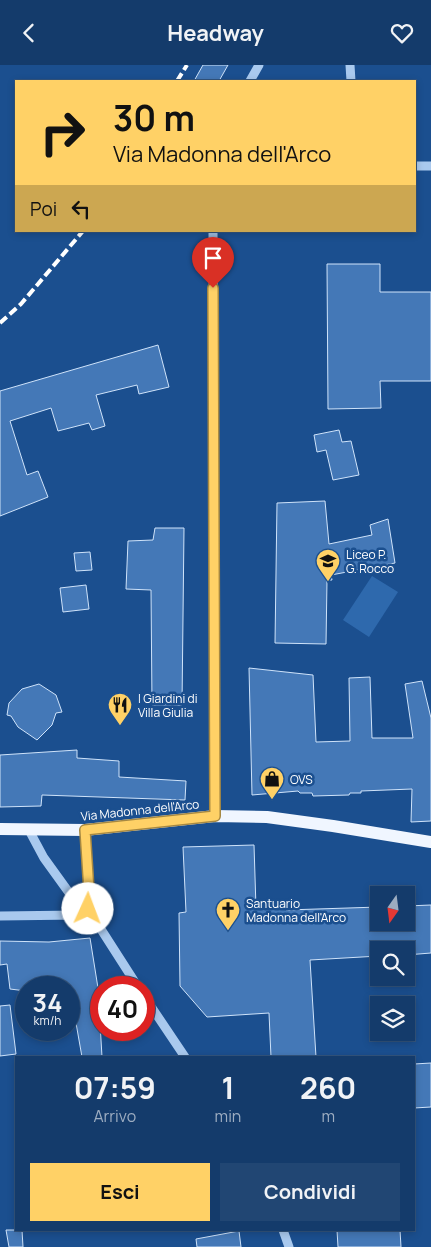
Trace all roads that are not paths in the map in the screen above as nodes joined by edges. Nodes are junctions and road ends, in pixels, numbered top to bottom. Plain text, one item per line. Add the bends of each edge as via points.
1 (259, 65) edge
2 (350, 65) edge
3 (251, 80) edge
4 (351, 80) edge
5 (416, 166) edge
6 (431, 166) edge
7 (213, 232) edge
8 (215, 816) junction
9 (0, 829) edge
10 (29, 830) junction
11 (85, 830) junction
12 (431, 842) edge
13 (88, 909) junction
14 (0, 916) edge
15 (96, 923) junction
16 (131, 976) edge
17 (155, 1012) edge
18 (184, 1056) edge
19 (283, 1231) edge
20 (288, 1247) edge

1 - 3 street
2 - 4 street
5 - 6 street
7 - 8 street
8 - 11 main road, Via Madonna dell'Arco
8 - 12 main road, Via Madonna dell'Arco via 267,817
9 - 10 main road, Via Madonna dell'Arco
10 - 11 main road, Via Madonna dell'Arco
10 - 13 street via 70,894
11 - 13 street
13 - 15 street
14 - 15 street via 78,915
15 - 16 street
17 - 18 street
19 - 20 street

